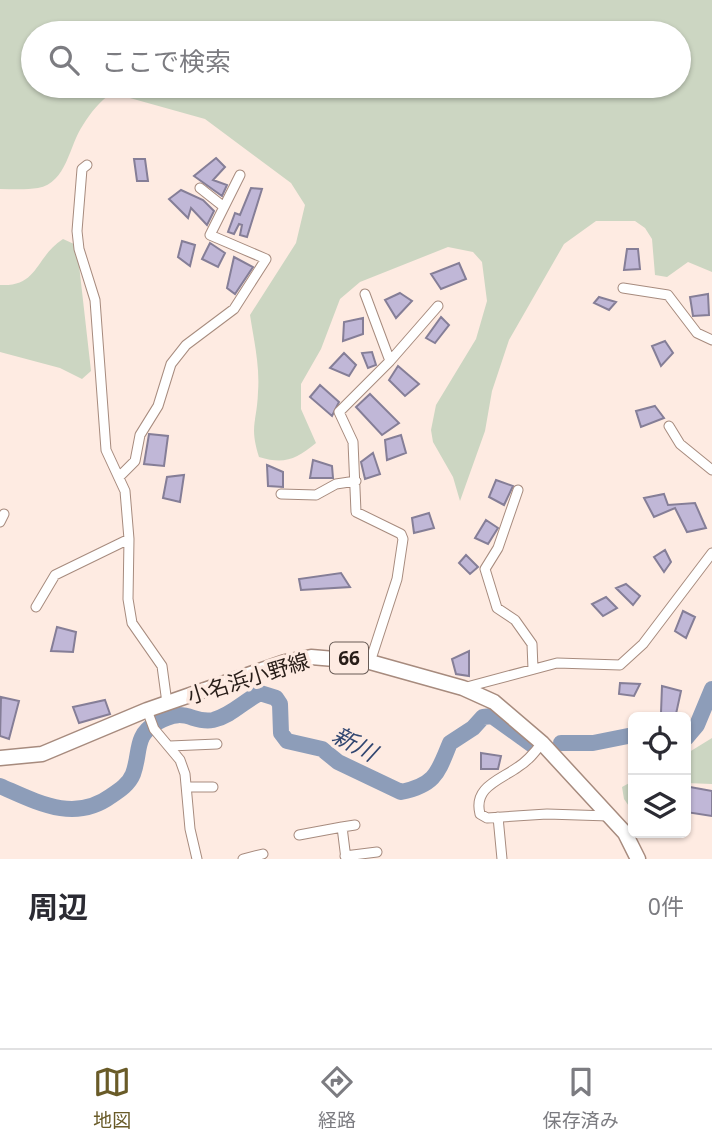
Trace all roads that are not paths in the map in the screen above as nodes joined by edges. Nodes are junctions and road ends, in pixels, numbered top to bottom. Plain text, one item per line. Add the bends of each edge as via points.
1 (88, 164) dead end
2 (240, 175) dead end
3 (200, 188) dead end
4 (224, 207) junction
5 (624, 288) dead end
6 (365, 294) dead end
7 (438, 306) dead end
8 (712, 340) edge
9 (390, 361) junction
10 (669, 426) dead end
11 (712, 470) edge
12 (120, 476) junction
13 (356, 481) junction
14 (518, 490) dead end
15 (281, 494) dead end
16 (129, 539) junction
17 (712, 553) edge
18 (36, 607) dead end
19 (370, 662) junction
20 (533, 669) junction
21 (463, 688) junction
22 (167, 702) junction
23 (148, 713) junction
24 (542, 743) junction
25 (217, 744) dead end
26 (170, 746) junction
27 (0, 758) edge
28 (188, 787) junction
29 (213, 787) dead end
30 (610, 816) junction
31 (498, 817) junction
32 (355, 825) dead end
33 (342, 827) junction
34 (299, 835) dead end
35 (377, 852) dead end
36 (263, 854) dead end
37 (345, 857) edge
38 (197, 859) edge
39 (243, 859) edge
40 (502, 859) edge
41 (638, 859) edge

1 - 12 street via 82,169 77,232 99,325 106,450
2 - 4 street
3 - 4 street
4 - 12 street via 210,235 266,259 234,309 186,345 171,364 158,406 140,435 140,451
5 - 8 street via 668,295 697,333
6 - 9 street
7 - 9 street
9 - 13 street via 339,412 354,442
10 - 11 street via 680,444
12 - 16 street
13 - 15 street via 336,484 316,495
13 - 19 street via 356,512 403,538 397,579
14 - 20 street via 498,548 485,569 497,608 515,620 532,644
16 - 18 street via 55,575
16 - 22 street via 132,623 159,657
17 - 20 street via 643,644 620,665 571,662
19 - 21 main road, 小名浜小野線 / 66
19 - 22 main road, 小名浜小野線 / 66 via 311,657 285,662
20 - 21 street
21 - 24 main road, 小名浜小野線 / 66 via 494,702
22 - 23 main road, 小名浜小野線 / 66
23 - 26 street via 154,729
23 - 27 main road, 小名浜小野線 / 66 via 42,754
24 - 30 main road, 小名浜小野線 / 66
24 - 31 street via 522,765 482,792 480,814
25 - 26 street
26 - 28 street via 180,760
28 - 29 street
28 - 38 street
30 - 31 street
30 - 41 main road, 小名浜小野線 / 66
31 - 40 street
32 - 33 street
33 - 34 street
33 - 37 street
35 - 37 street
36 - 39 street

